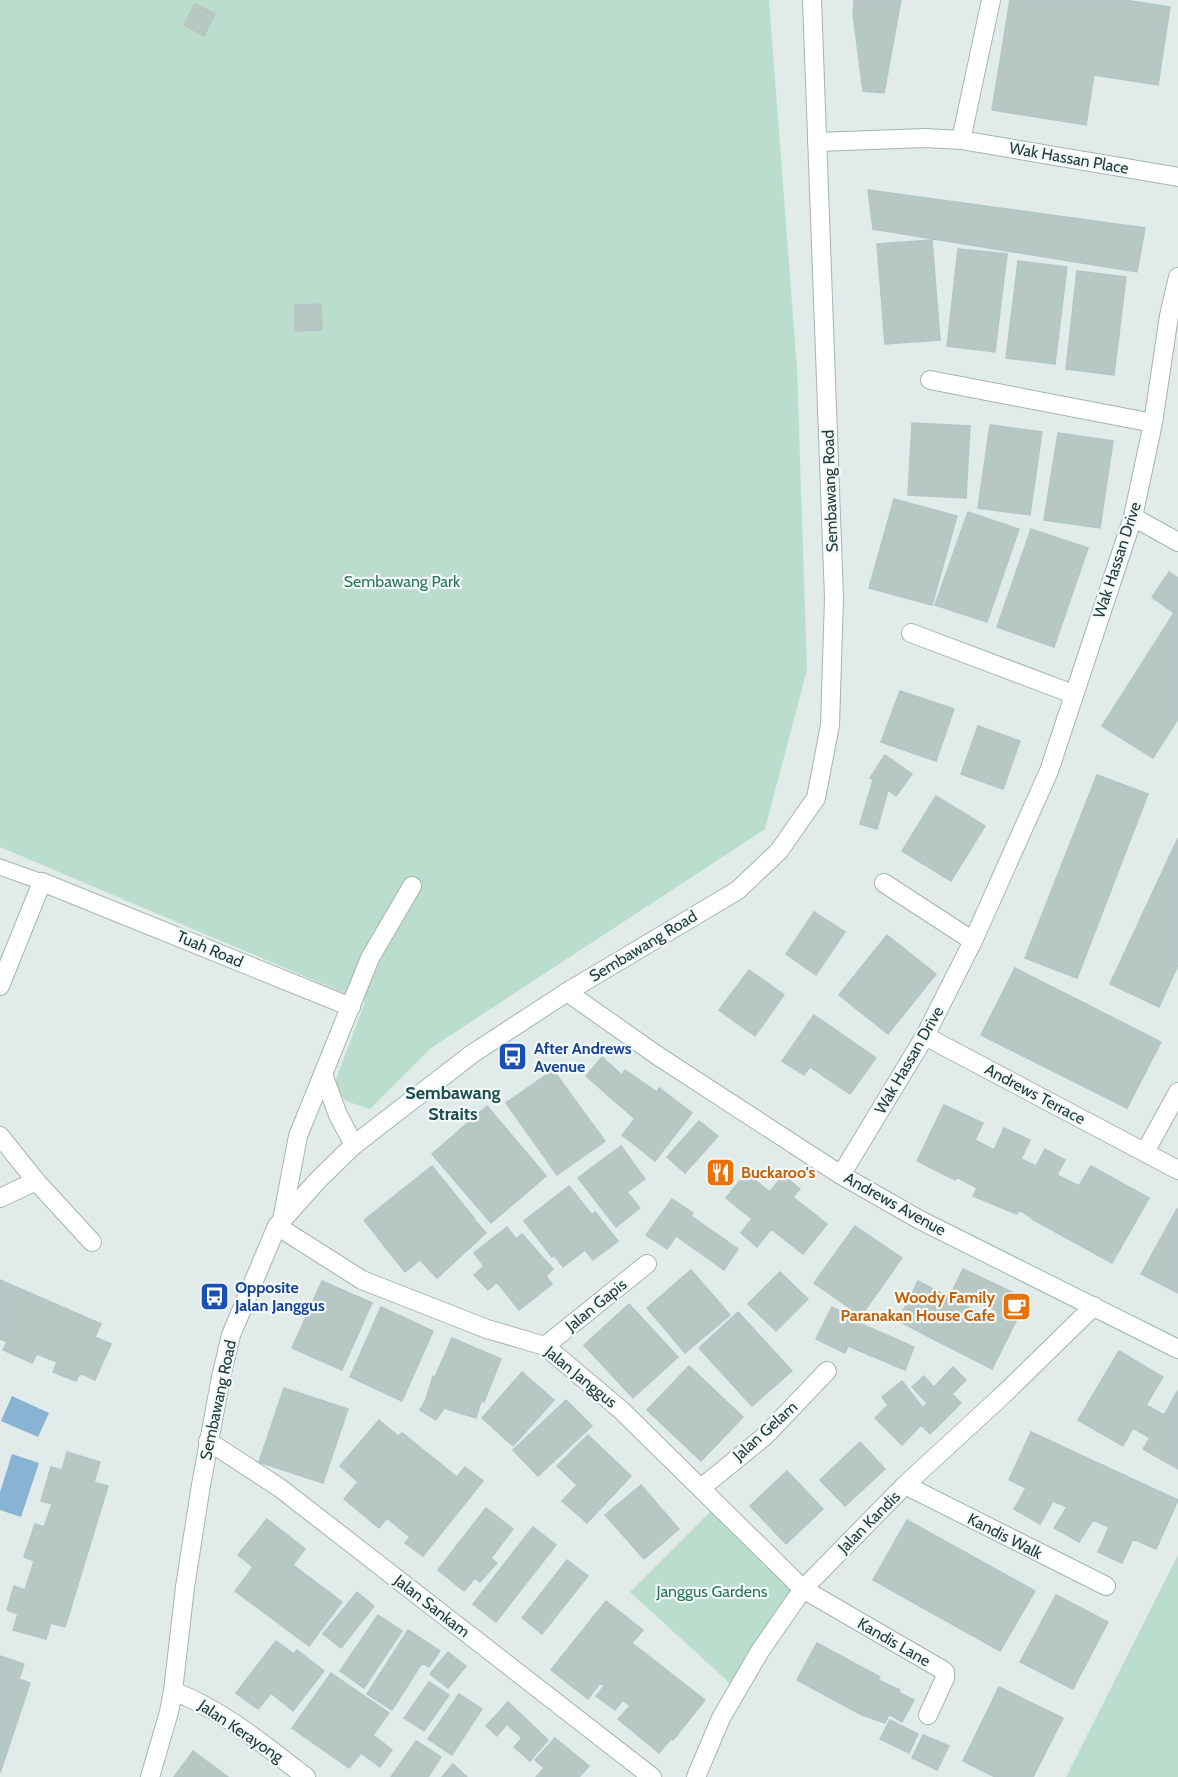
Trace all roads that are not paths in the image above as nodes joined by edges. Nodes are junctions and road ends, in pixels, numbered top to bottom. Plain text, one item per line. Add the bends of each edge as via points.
1 (812, 0) edge
2 (991, 0) edge
3 (961, 140) junction
4 (817, 142) junction
5 (1178, 177) edge
6 (1178, 277) edge
7 (930, 380) dead end
8 (1153, 423) junction
9 (1132, 518) junction
10 (1178, 542) edge
11 (911, 633) dead end
12 (1072, 694) junction
13 (0, 867) edge
14 (42, 882) junction
15 (884, 883) dead end
16 (412, 886) dead end
17 (973, 942) junction
18 (0, 986) edge
19 (567, 992) junction
20 (351, 1007) junction
21 (926, 1036) junction
22 (323, 1074) junction
23 (1178, 1092) edge
24 (0, 1136) edge
25 (354, 1145) junction
26 (1146, 1152) junction
27 (1178, 1170) edge
28 (841, 1175) junction
29 (36, 1181) junction
30 (0, 1198) edge
31 (279, 1223) junction
32 (92, 1242) dead end
33 (647, 1264) dead end
34 (1094, 1306) junction
35 (545, 1346) junction
36 (1178, 1349) edge
37 (827, 1371) dead end
38 (208, 1441) junction
39 (905, 1485) junction
40 (701, 1488) junction
41 (1106, 1586) dead end
42 (803, 1589) junction
43 (173, 1690) junction
44 (928, 1714) dead end
45 (150, 1777) edge
46 (306, 1777) edge
47 (652, 1777) edge
48 (696, 1777) edge

1 - 4 street, Sembawang Road
2 - 3 street
3 - 4 street, Wak Hassan Place
3 - 5 street, Wak Hassan Place
4 - 19 street, Sembawang Road via 834,598 830,725 816,798 779,851 738,890
6 - 8 street, Wak Hassan Drive
7 - 8 street
8 - 9 street, Wak Hassan Drive
9 - 10 street
9 - 12 street, Wak Hassan Drive
11 - 12 street
12 - 17 street, Wak Hassan Drive via 1049,771
13 - 14 lane, Tuah Road
14 - 18 street
14 - 20 street, Tuah Road
15 - 17 street
16 - 20 street via 370,958
17 - 21 street, Wak Hassan Drive
19 - 25 street, Sembawang Road via 472,1054
19 - 28 street, Andrews Avenue
20 - 22 street
21 - 26 street, Andrews Terrace
21 - 28 street, Wak Hassan Drive
22 - 25 street
22 - 31 street via 298,1136
23 - 26 street
24 - 29 street
25 - 31 street, Sembawang Road
26 - 27 street, Andrews Terrace
28 - 34 street, Andrews Avenue via 921,1220
29 - 30 street
29 - 32 street
31 - 35 street, Jalan Janggus via 362,1280 487,1329
31 - 38 street, Sembawang Road via 231,1335
33 - 35 street, Jalan Gapis
34 - 36 street, Andrews Avenue
34 - 39 street, Jalan Kandis
35 - 40 street, Jalan Janggus via 621,1410
37 - 40 street, Jalan Gelam via 765,1436
38 - 43 street, Sembawang Road
38 - 47 street, Jalan Sankam via 280,1488
39 - 41 street, Kandis Walk
39 - 42 street, Jalan Kandis
40 - 42 street, Jalan Janggus
42 - 44 street, Kandis Lane via 945,1672
42 - 48 street, Jalan Kandis via 721,1718
43 - 45 street, Sembawang Road
43 - 46 street, Jalan Kerayong via 246,1731

